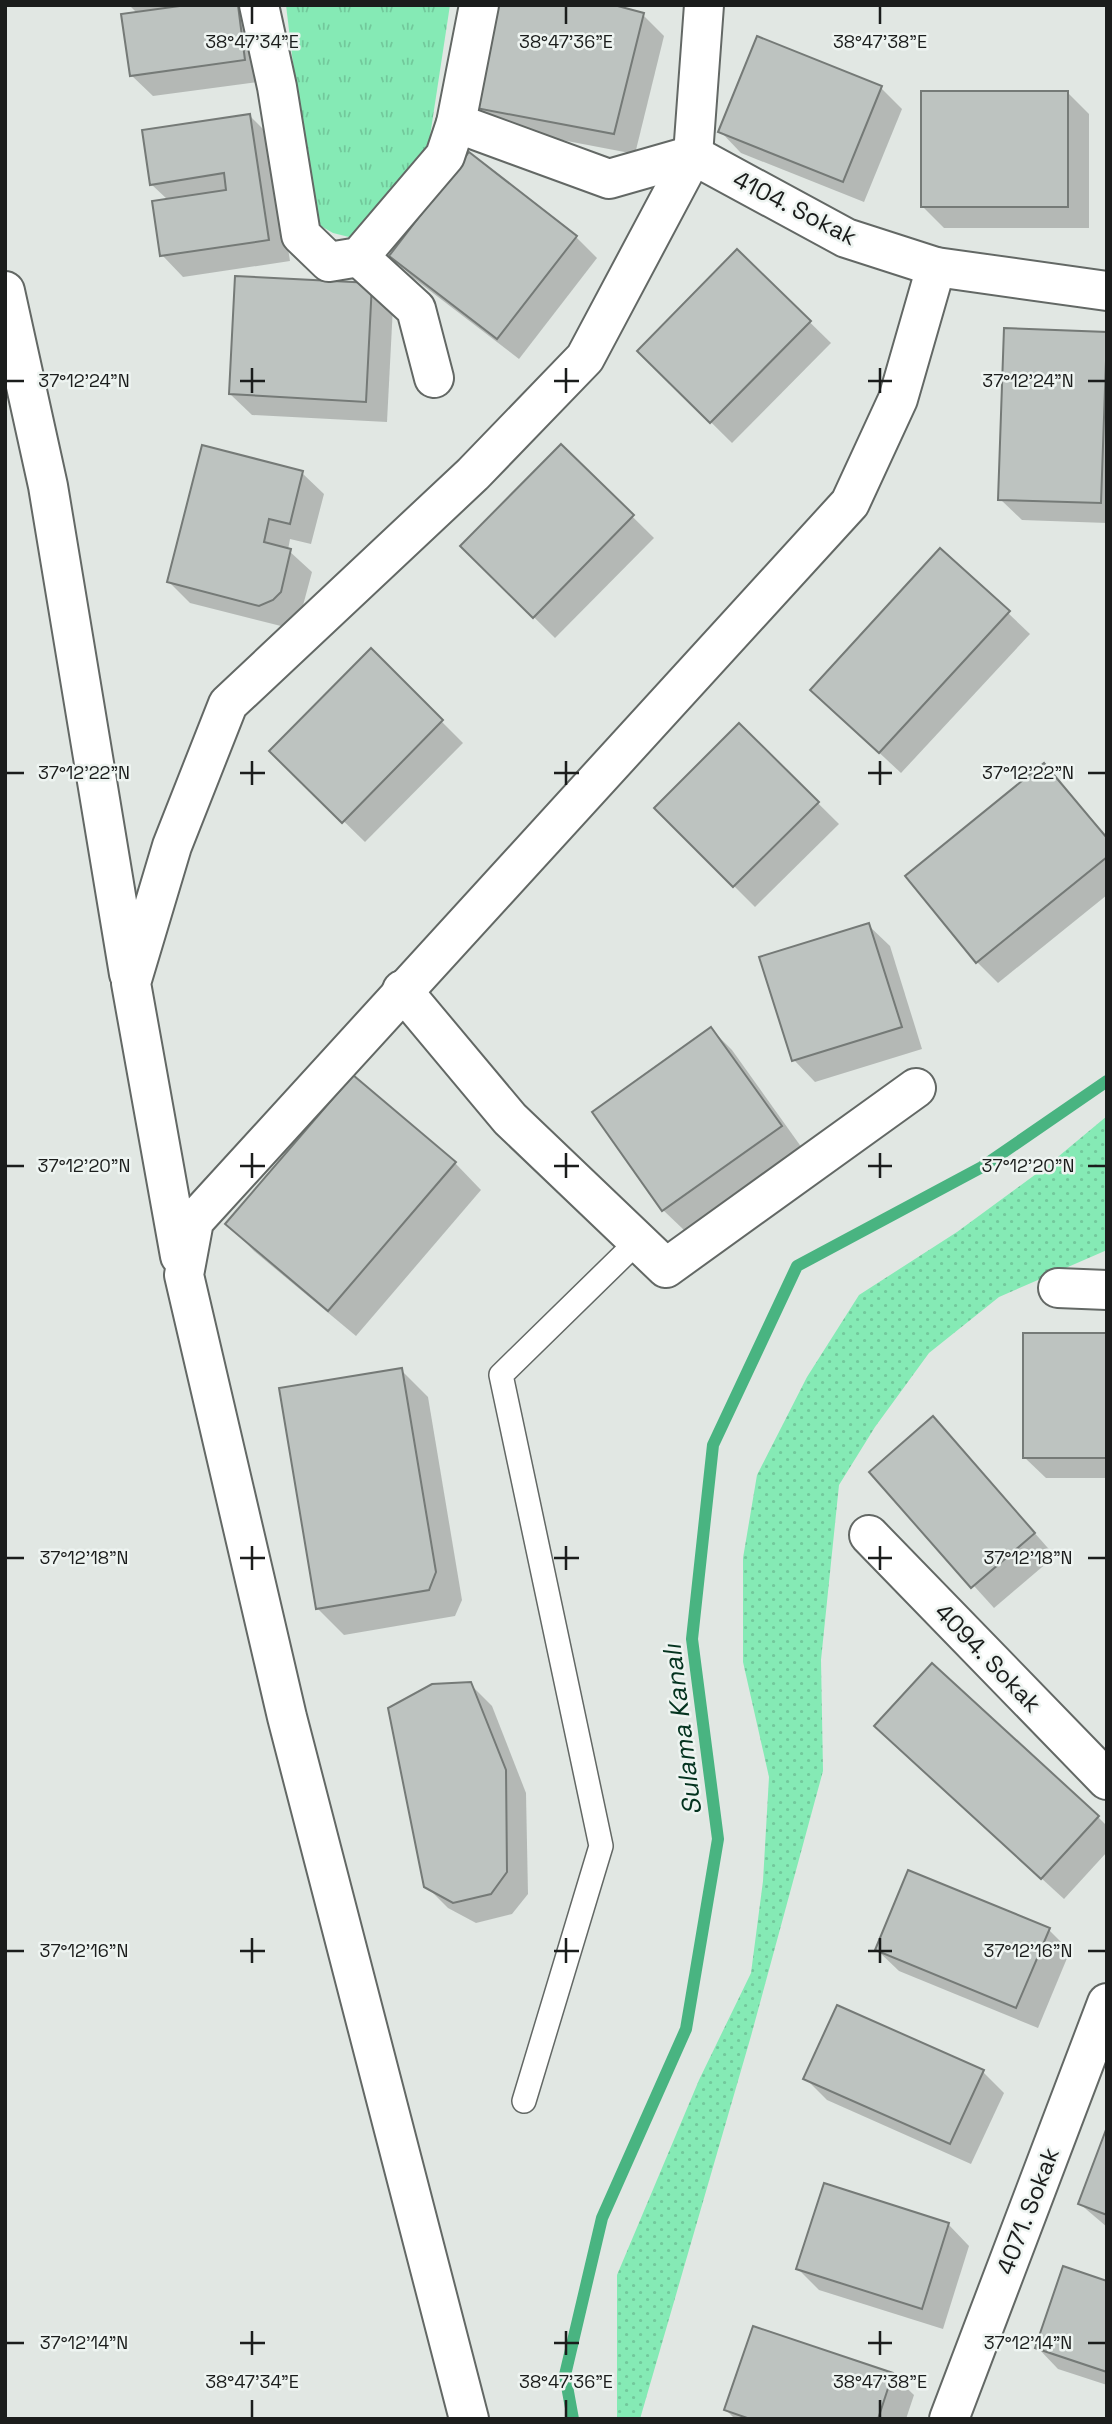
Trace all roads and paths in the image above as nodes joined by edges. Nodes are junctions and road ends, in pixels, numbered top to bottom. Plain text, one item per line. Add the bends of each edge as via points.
1 (259, 5) edge
2 (480, 5) edge
3 (704, 5) edge
4 (456, 123) junction
5 (693, 155) junction
6 (359, 257) junction
7 (936, 267) junction
8 (5, 291) edge
9 (1107, 291) edge
10 (434, 378) dead end
11 (131, 983) junction
12 (402, 990) junction
13 (916, 1088) dead end
14 (638, 1241) junction
15 (184, 1275) junction
16 (1058, 1288) dead end
17 (1107, 1290) edge
18 (869, 1535) dead end
19 (1102, 1764) edge
20 (1107, 2003) edge
21 (524, 2101) dead end
22 (469, 2419) edge
23 (949, 2419) edge

1 - 6 street via 301,235 329,262
2 - 4 street
3 - 5 street
4 - 5 street via 609,179
4 - 6 street via 445,156
5 - 7 street, 4104. Sokak via 846,238
5 - 11 street via 585,358 473,474 228,704 172,846
6 - 10 street via 416,309
7 - 9 street, 4104. Sokak
7 - 12 street via 898,399 850,503
8 - 11 street via 48,486
11 - 15 street
12 - 14 street via 510,1119
12 - 15 street via 194,1221
13 - 14 street via 666,1268
14 - 21 lane via 501,1375 601,1846
15 - 22 street via 288,1717
16 - 17 street
18 - 19 street, 4094. Sokak
20 - 23 street, 4071. Sokak

